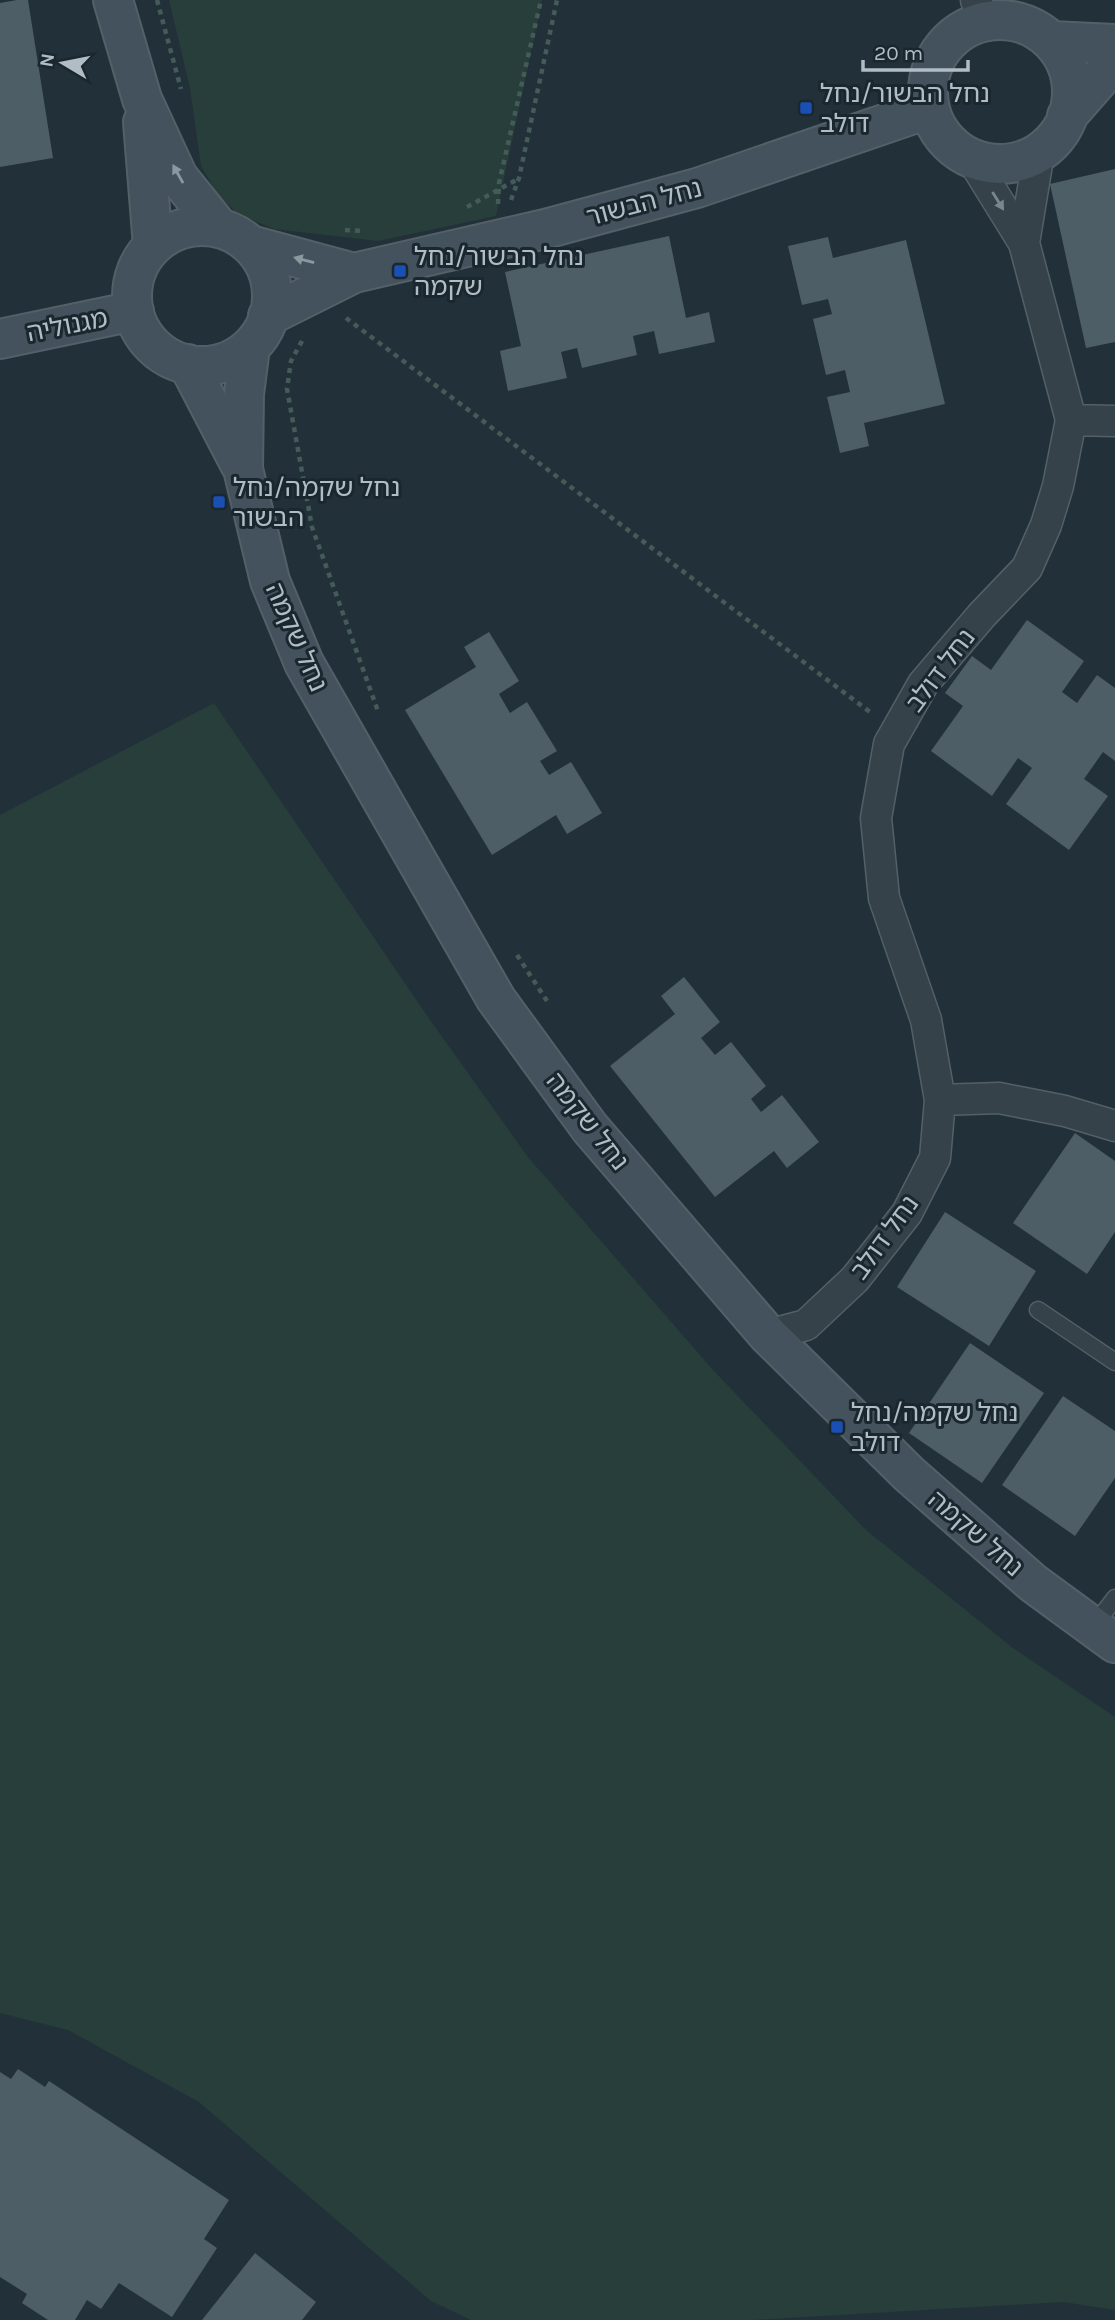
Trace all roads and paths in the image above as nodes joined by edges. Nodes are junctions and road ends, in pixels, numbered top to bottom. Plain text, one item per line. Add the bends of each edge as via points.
1 (113, 0) edge
2 (157, 0) edge
3 (541, 0) edge
4 (557, 0) edge
5 (980, 11) edge
6 (1051, 41) junction
7 (1115, 44) edge
8 (1115, 61) edge
9 (142, 99) junction
10 (184, 99) dead end
11 (928, 109) junction
12 (1067, 116) junction
13 (1039, 152) junction
14 (972, 159) junction
15 (519, 178) junction
16 (499, 189) junction
17 (458, 212) dead end
18 (219, 228) junction
19 (376, 229) dead end
20 (342, 230) dead end
21 (497, 240) junction
22 (1024, 243) junction
23 (153, 246) junction
24 (254, 246) junction
25 (354, 273) junction
26 (134, 311) junction
27 (354, 312) dead end
28 (259, 331) junction
29 (0, 339) edge
30 (303, 340) dead end
31 (188, 364) junction
32 (1071, 420) junction
33 (1115, 421) edge
34 (243, 469) junction
35 (379, 715) dead end
36 (896, 732) junction
37 (511, 946) dead end
38 (554, 1012) dead end
39 (940, 1100) junction
40 (1115, 1126) edge
41 (1038, 1310) dead end
42 (768, 1335) junction
43 (1115, 1362) edge
44 (1108, 1623) edge

1 - 9 street
2 - 10 path
3 - 16 path
4 - 15 path
5 - 6 street via 1024,24
5 - 11 street via 934,61
6 - 7 street
6 - 12 street via 1070,76
8 - 12 street
18 -> 9 street via 178,177
9 - 23 street
11 - 14 street via 944,138
11 - 21 street, נחל הבשור via 697,188
12 - 13 street via 1055,138
13 - 14 street via 1007,163
13 - 22 street, נחל דולב
14 -> 22 street, נחל דולב
15 - 16 path
15 - 21 path
16 - 17 path
16 - 21 path
18 - 23 street via 195,226 173,232
18 - 24 street
19 - 20 path
21 - 25 street, נחל הבשור
22 - 32 street, נחל דולב
23 - 26 street via 135,276
25 -> 24 street, נחל הבשור
24 - 28 street via 272,292
25 - 28 street, נחל הבשור
26 - 29 street, מגנוליה
26 - 31 street via 141,331 155,348
27 - 36 path via 341,314
28 - 31 street via 234,358 214,365
28 - 34 street, נחל שקמה via 244,394
30 - 35 path via 291,361 287,390 312,527
31 - 34 street, נחל שקמה
32 - 33 street
32 - 36 street, נחל דולב via 1058,486 1027,568 923,684
34 - 42 street, נחל שקמה via 270,581 304,663 496,999 590,1128
36 - 39 street, נחל דולב via 889,744 876,818 884,898 926,1020
37 - 38 path
39 - 40 street via 999,1098
39 - 42 street, נחל דולב via 935,1158 907,1213 855,1279 806,1325
41 - 43 lane
42 - 44 street, נחל שקמה via 909,1474 1033,1583

